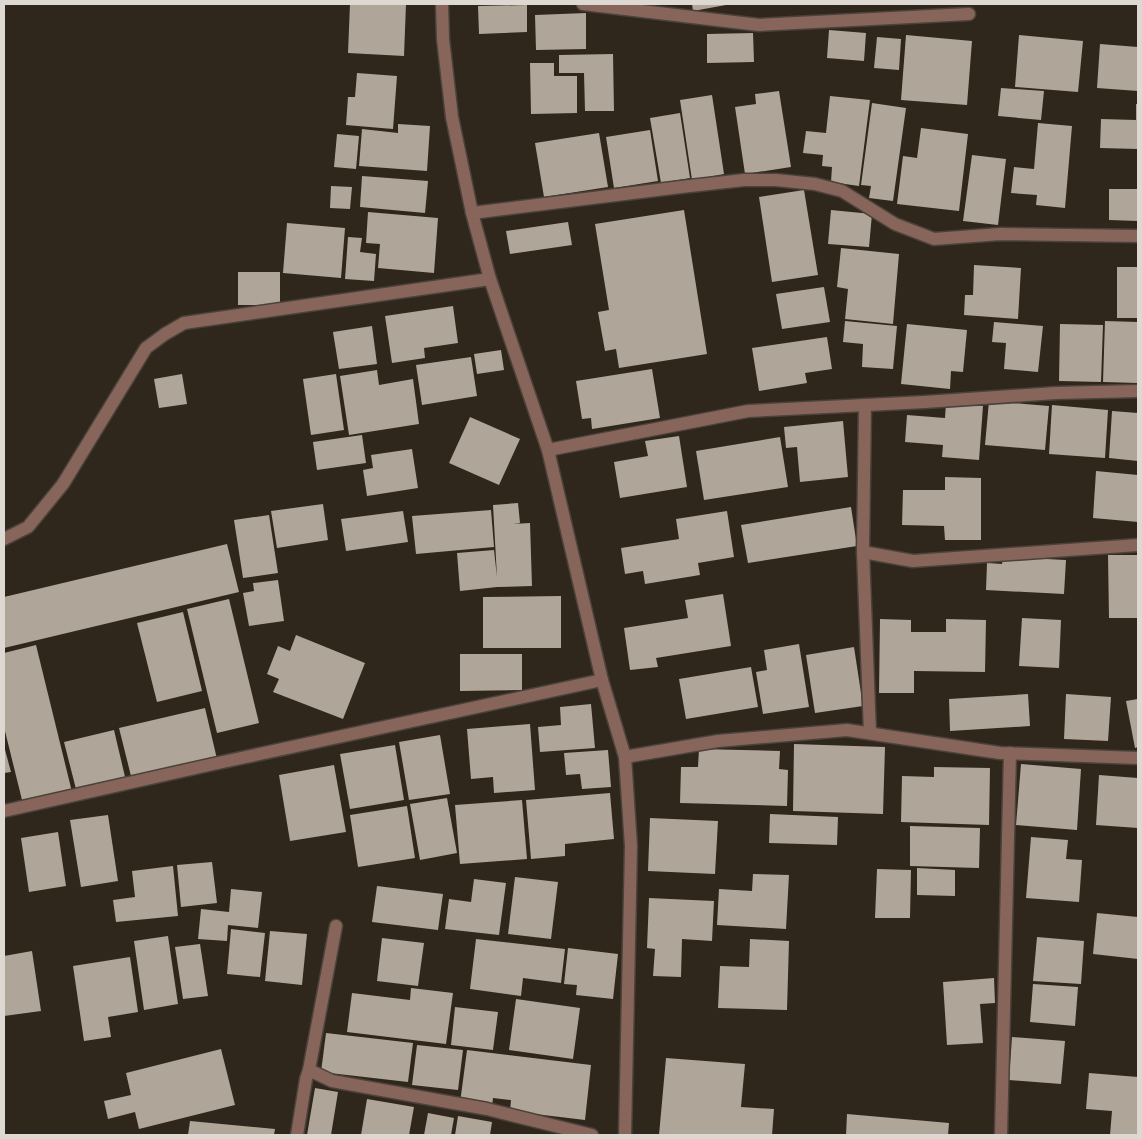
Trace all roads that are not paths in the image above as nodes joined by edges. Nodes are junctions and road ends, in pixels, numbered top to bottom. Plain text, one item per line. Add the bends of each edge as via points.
1 (442, 4) edge
2 (582, 4) edge
3 (969, 14) dead end
4 (472, 213) junction
5 (1138, 236) edge
6 (490, 279) junction
7 (1138, 390) edge
8 (866, 404) junction
9 (548, 450) junction
10 (4, 539) edge
11 (1138, 546) edge
12 (863, 552) junction
13 (602, 680) junction
14 (870, 733) junction
15 (1010, 753) junction
16 (625, 757) junction
17 (1138, 758) edge
18 (4, 812) edge
19 (336, 926) dead end
20 (309, 1070) junction
21 (297, 1135) edge
22 (592, 1135) edge
23 (625, 1135) edge
24 (1001, 1135) edge

1 - 4 street via 442,39 452,117
2 - 3 street via 759,25
4 - 5 street via 744,180 776,180 842,191 895,224 934,239 1000,234
4 - 6 street
6 - 9 street
6 - 10 street via 184,323 146,348 63,484 28,527
7 - 8 street
8 - 9 street via 748,411
8 - 12 street
9 - 13 street
11 - 12 street via 913,561
12 - 14 street
13 - 16 street
13 - 18 street
14 - 15 street
14 - 16 street via 847,730 718,741
15 - 17 street
15 - 24 street
16 - 23 street via 631,846
19 - 20 street
20 - 21 street
20 - 22 street via 332,1081 487,1109

